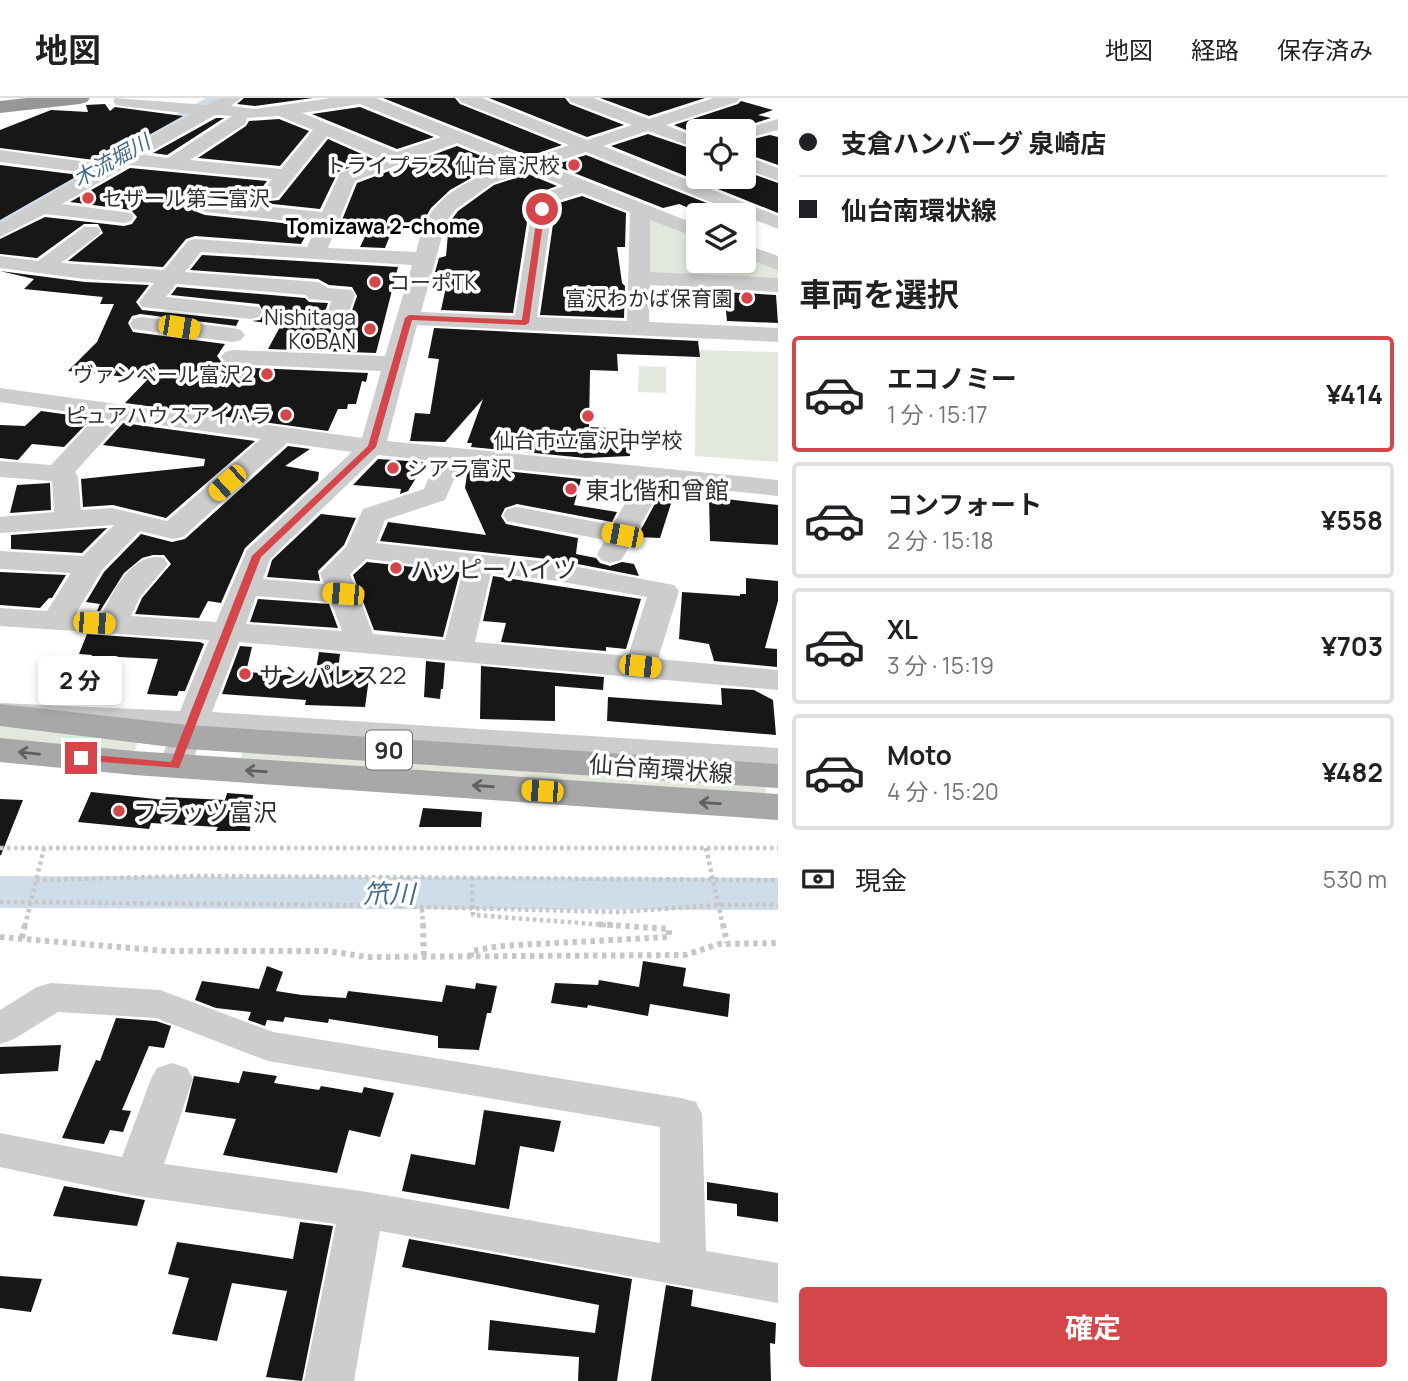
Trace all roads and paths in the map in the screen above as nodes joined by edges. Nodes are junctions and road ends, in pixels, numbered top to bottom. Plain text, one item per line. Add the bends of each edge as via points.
1 (18, 98) edge
2 (80, 98) edge
3 (232, 98) edge
4 (367, 98) edge
5 (467, 98) edge
6 (580, 98) edge
7 (731, 98) edge
8 (362, 99) edge
9 (0, 100) edge
10 (122, 102) dead end
11 (0, 107) edge
12 (205, 108) edge
13 (283, 111) junction
14 (239, 120) dead end
15 (648, 125) junction
16 (776, 126) edge
17 (324, 128) junction
18 (756, 131) edge
19 (457, 137) junction
20 (686, 139) edge
21 (202, 144) junction
22 (584, 145) junction
23 (235, 148) dead end
24 (0, 156) edge
25 (396, 158) junction
26 (126, 159) junction
27 (171, 164) junction
28 (524, 164) junction
29 (756, 166) edge
30 (97, 168) junction
31 (285, 175) junction
32 (778, 175) edge
33 (583, 187) junction
34 (769, 201) dead end
35 (711, 203) edge
36 (756, 205) edge
37 (206, 206) dead end
38 (40, 207) junction
39 (640, 209) junction
40 (256, 211) junction
41 (124, 217) dead end
42 (756, 218) edge
43 (330, 219) junction
44 (778, 223) edge
45 (686, 224) edge
46 (1, 225) edge
47 (91, 231) dead end
48 (314, 254) junction
49 (756, 255) edge
50 (425, 260) junction
51 (778, 264) edge
52 (3, 265) edge
53 (43, 267) junction
54 (170, 276) junction
55 (637, 278) junction
56 (778, 285) edge
57 (220, 309) junction
58 (251, 312) dead end
59 (338, 316) dead end
60 (409, 318) junction
61 (525, 323) junction
62 (141, 324) dead end
63 (638, 328) junction
64 (201, 331) junction
65 (778, 335) edge
66 (395, 365) junction
67 (0, 395) edge
68 (116, 411) junction
69 (281, 435) junction
70 (372, 447) junction
71 (451, 456) junction
72 (0, 469) edge
73 (58, 474) junction
74 (654, 476) junction
75 (778, 488) edge
76 (517, 515) dead end
77 (68, 519) junction
78 (134, 521) junction
79 (1, 532) edge
80 (359, 550) junction
81 (0, 560) edge
82 (154, 564) dead end
83 (479, 564) junction
84 (90, 565) junction
85 (244, 586) junction
86 (343, 594) junction
87 (0, 617) edge
88 (56, 620) junction
89 (113, 624) junction
90 (226, 631) junction
91 (361, 642) junction
92 (458, 650) junction
93 (640, 666) junction
94 (778, 680) edge
95 (0, 714) edge
96 (185, 741) junction
97 (0, 750) edge
98 (778, 758) edge
99 (778, 776) edge
100 (778, 807) edge
101 (0, 848) edge
102 (44, 848) junction
103 (706, 848) junction
104 (778, 848) edge
105 (472, 880) junction
106 (778, 880) edge
107 (36, 882) junction
108 (714, 883) junction
109 (32, 900) junction
110 (0, 902) edge
111 (719, 905) junction
112 (778, 905) edge
113 (422, 909) junction
114 (472, 909) junction
115 (0, 937) edge
116 (22, 938) junction
117 (778, 943) edge
118 (727, 944) junction
119 (424, 957) junction
120 (471, 957) junction
121 (0, 1029) edge
122 (172, 1079) dead end
123 (0, 1150) edge
124 (137, 1178) junction
125 (361, 1209) junction
126 (683, 1265) junction
127 (778, 1283) edge
128 (329, 1381) edge

1 - 9 highway
2 - 11 highway
3 - 12 street
4 - 8 street
5 - 22 street
6 - 15 street
7 - 15 street
8 - 13 street
8 - 19 street
10 - 12 street
12 - 13 street via 255,114
12 - 26 street
12 - 30 street via 153,126
13 - 17 street
14 - 21 street
15 - 20 street
15 - 22 street
16 - 18 street
17 - 25 street
17 - 31 street
19 - 25 street
19 - 28 street
21 - 23 street
21 - 27 street
22 - 28 street
22 - 35 street
24 - 30 street
25 - 43 street via 347,177
26 - 27 street
26 - 30 street
27 - 31 street
28 - 33 street
28 - 50 street via 486,179 449,205 436,221
29 - 32 street
30 - 38 street
30 - 46 street
31 - 40 street
33 - 39 street
33 - 61 street via 550,197 542,209
34 - 36 street
37 - 40 street
38 - 41 street
38 - 46 street
39 - 45 street
39 - 55 street
40 - 43 street
42 - 44 street
43 - 48 street
47 - 53 street
48 - 50 street
48 - 54 street via 195,245
49 - 51 street
50 - 60 street
52 - 53 street
53 - 54 street
54 - 57 street via 150,302
54 - 59 street via 344,295
55 - 56 street
55 - 63 street
57 - 58 street
57 - 64 street
60 - 61 street
60 - 66 street
61 - 63 street
62 - 64 street
63 - 65 street
64 - 66 street via 233,346
66 - 70 street
67 - 68 street
68 - 69 street
68 - 73 street
69 - 70 street
69 - 78 street via 173,531
70 - 71 street
70 - 85 street via 257,556
71 - 74 street via 594,459
71 - 80 street via 435,494 373,515
72 - 73 street
73 - 77 street via 65,477
74 - 75 street
74 - 76 street via 616,545
77 - 78 street via 112,516
77 - 79 street
78 - 84 street
80 - 83 street
80 - 86 street via 335,573
81 - 84 street
82 - 89 street via 126,594
83 - 92 street
83 - 93 street via 557,572 664,592
84 - 88 street
85 - 86 street
85 - 90 street
86 - 91 street
87 - 88 street
88 - 89 street
89 - 90 street
90 - 91 street
90 - 96 street
91 - 92 street
92 - 93 street
93 - 94 street
95 - 96 main road, 仙台南環状線 / 90
96 -> 97 main road, 仙台南環状線 / 90
96 - 98 street
96 - 99 main road, 仙台南環状線 / 90
100 -> 96 main road, 仙台南環状線 / 90
101 - 102 path
102 - 103 path
102 - 107 path
103 - 104 path
103 - 108 path
105 - 107 path via 195,876
105 - 108 path
105 - 114 path
106 - 108 path
107 - 109 path
108 - 111 path
109 - 110 path
109 - 113 path
109 - 116 path
111 - 112 path
111 - 114 path via 618,912
111 - 118 path
113 - 114 path
113 - 119 path
114 - 120 path via 473,915 668,929 669,937 500,946 471,951
115 - 116 path
116 - 119 path via 167,951 327,951
117 - 118 path
118 - 120 path via 685,955
119 - 120 path
121 - 126 street via 51,997 160,1004 268,1046 681,1114
122 - 124 street
123 - 124 street
124 - 125 street
125 - 126 street
125 - 128 street
126 - 127 street

